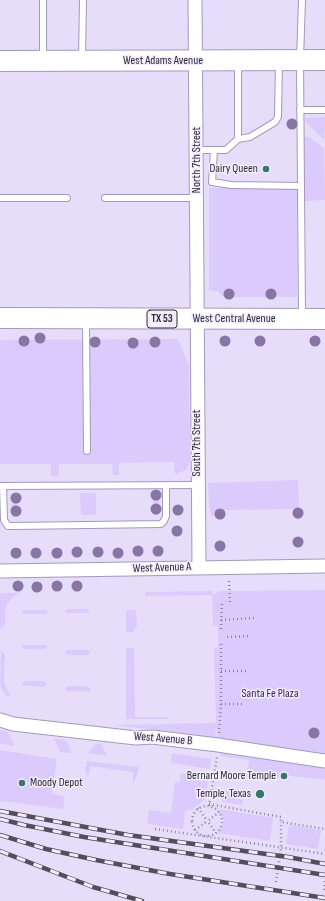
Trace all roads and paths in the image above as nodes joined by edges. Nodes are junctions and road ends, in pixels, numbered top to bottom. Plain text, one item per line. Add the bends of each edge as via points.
1 (43, 0) edge
2 (83, 0) edge
3 (196, 0) edge
4 (302, 0) edge
5 (238, 60) junction
6 (279, 60) junction
7 (300, 60) junction
8 (325, 60) edge
9 (0, 61) edge
10 (43, 61) junction
11 (82, 61) junction
12 (196, 61) junction
13 (300, 110) junction
14 (325, 110) edge
15 (238, 139) junction
16 (197, 150) junction
17 (214, 150) junction
18 (301, 186) junction
19 (0, 198) edge
20 (67, 198) dead end
21 (105, 198) dead end
22 (196, 198) junction
23 (0, 318) edge
24 (197, 319) junction
25 (302, 319) junction
26 (325, 319) edge
27 (86, 320) junction
28 (88, 451) dead end
29 (166, 485) junction
30 (197, 485) junction
31 (2, 486) edge
32 (325, 566) edge
33 (199, 567) junction
34 (0, 571) edge
35 (229, 577) dead end
36 (222, 603) dead end
37 (230, 603) dead end
38 (254, 618) dead end
39 (221, 620) junction
40 (221, 629) dead end
41 (251, 636) dead end
42 (228, 637) dead end
43 (221, 643) dead end
44 (221, 671) junction
45 (247, 671) dead end
46 (221, 704) junction
47 (242, 704) dead end
48 (0, 720) edge
49 (219, 738) dead end
50 (218, 751) dead end
51 (325, 761) edge
52 (209, 805) junction
53 (198, 808) junction
54 (219, 812) junction
55 (207, 821) junction
56 (281, 822) junction
57 (155, 829) dead end
58 (325, 829) edge
59 (195, 830) junction
60 (216, 833) junction
61 (206, 836) junction
62 (281, 848) junction
63 (325, 854) edge
64 (325, 881) edge
65 (276, 882) dead end
66 (324, 890) dead end

1 - 10 lane
2 - 11 lane
3 - 12 street, North 7th Street
4 - 7 lane
5 - 6 main road, West Adams Avenue
5 - 12 main road, West Adams Avenue
5 - 15 lane
6 - 7 main road, West Adams Avenue
6 - 15 lane via 278,117 275,122 250,138
7 - 8 main road, West Adams Avenue
7 - 13 lane
9 - 10 main road, West Adams Avenue
10 - 11 main road, West Adams Avenue
11 - 12 main road, West Adams Avenue
12 - 16 street, North 7th Street
13 - 14 lane
13 - 18 lane
15 - 17 lane via 226,150
16 - 17 lane
16 - 22 street, North 7th Street
17 - 18 lane via 212,182 232,185
18 - 25 lane
19 - 20 lane
21 - 22 lane
22 - 24 street, North 7th Street
23 - 27 main road, West Central Avenue / TX 53
24 - 25 main road, West Central Avenue / TX 53
24 - 27 main road, West Central Avenue / TX 53
24 - 30 street, South 7th Street
25 - 26 main road, West Central Avenue / TX 53
27 - 28 lane
29 - 30 lane
29 - 31 lane
29 - 31 lane via 166,516 161,524 13,526 8,526 4,520
30 - 33 street, South 7th Street
32 - 33 street, West Avenue A
33 - 34 street, West Avenue A
35 - 37 path
36 - 39 path
38 - 39 path
39 - 40 path
41 - 42 path
43 - 44 path
44 - 45 path
44 - 46 path
46 - 47 path
46 - 49 path
48 - 51 street, West Avenue B via 13,724 218,745
50 - 52 path
52 - 53 path
52 - 54 path
52 - 56 path via 281,817
53 - 55 path
53 - 59 path via 191,819
54 - 55 path
54 - 60 path via 222,824
55 - 59 path
55 - 60 path
56 - 58 path
56 - 62 path
57 - 61 path
59 - 61 path
60 - 61 path
61 - 62 path
62 - 63 path
62 - 65 path
64 - 66 path

